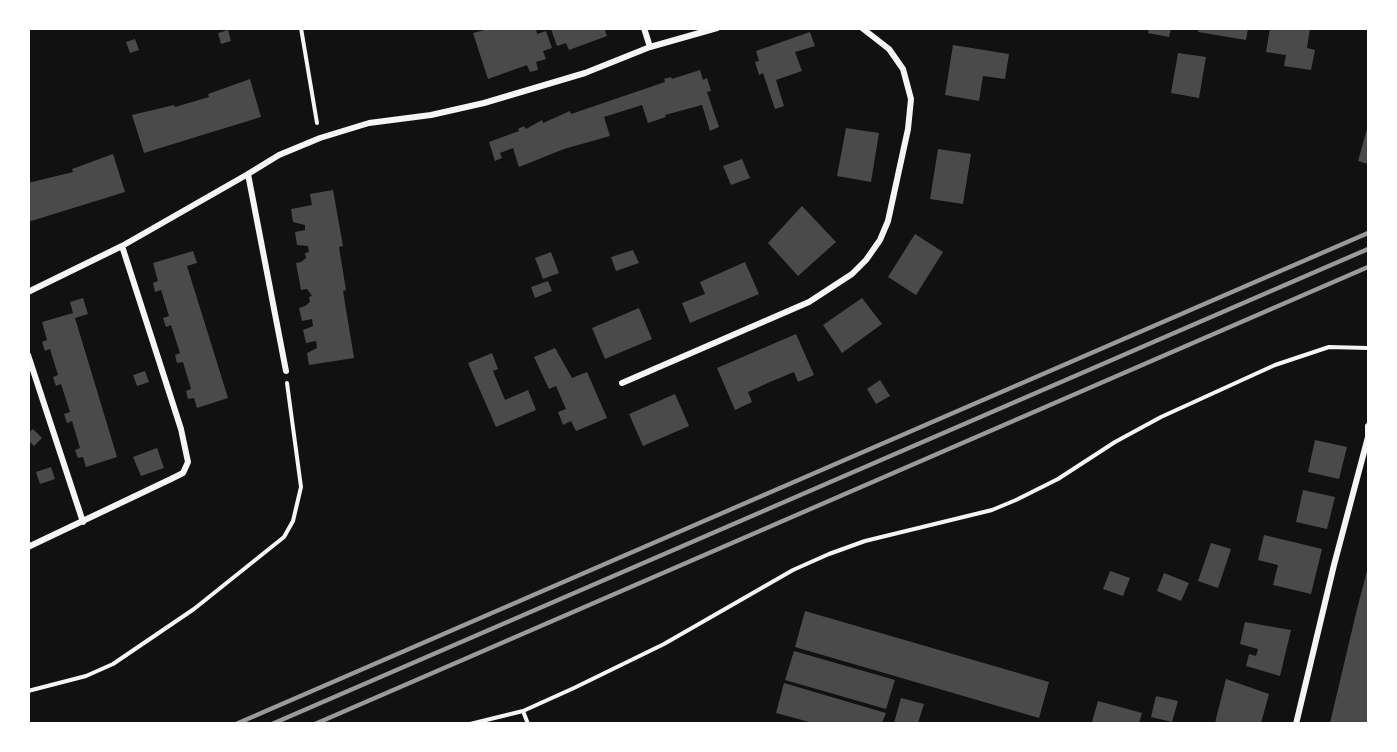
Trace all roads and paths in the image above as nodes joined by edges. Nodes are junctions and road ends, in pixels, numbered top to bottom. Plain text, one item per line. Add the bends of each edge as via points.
1 (301, 28) edge
2 (644, 28) edge
3 (717, 28) edge
4 (862, 28) edge
5 (650, 48) junction
6 (320, 138) junction
7 (248, 174) junction
8 (122, 246) junction
9 (28, 292) edge
10 (1368, 348) edge
11 (28, 355) edge
12 (286, 371) joint
13 (622, 383) dead end
14 (1368, 426) edge
15 (1368, 437) edge
16 (83, 522) junction
17 (28, 547) edge
18 (28, 691) edge
19 (523, 711) junction
20 (470, 723) edge
21 (528, 723) edge
22 (1296, 723) edge

1 - 6 path
2 - 5 street
3 - 5 street
4 - 13 street via 889,48 903,69 910,99 908,129 888,221 880,240 852,274 809,302
5 - 6 street via 585,73 476,105 369,123
6 - 7 street via 279,155
7 - 8 street
7 - 12 street
8 - 9 street
8 - 16 street via 188,462 183,472
10 - 19 path via 1329,347 1293,358 1161,417 1016,500 820,558 664,644
11 - 16 street
12 - 18 path via 301,487 293,521 284,537 194,609 113,664 86,676
14 - 15 street
15 - 22 street
16 - 17 street
19 - 20 path
19 - 21 path

